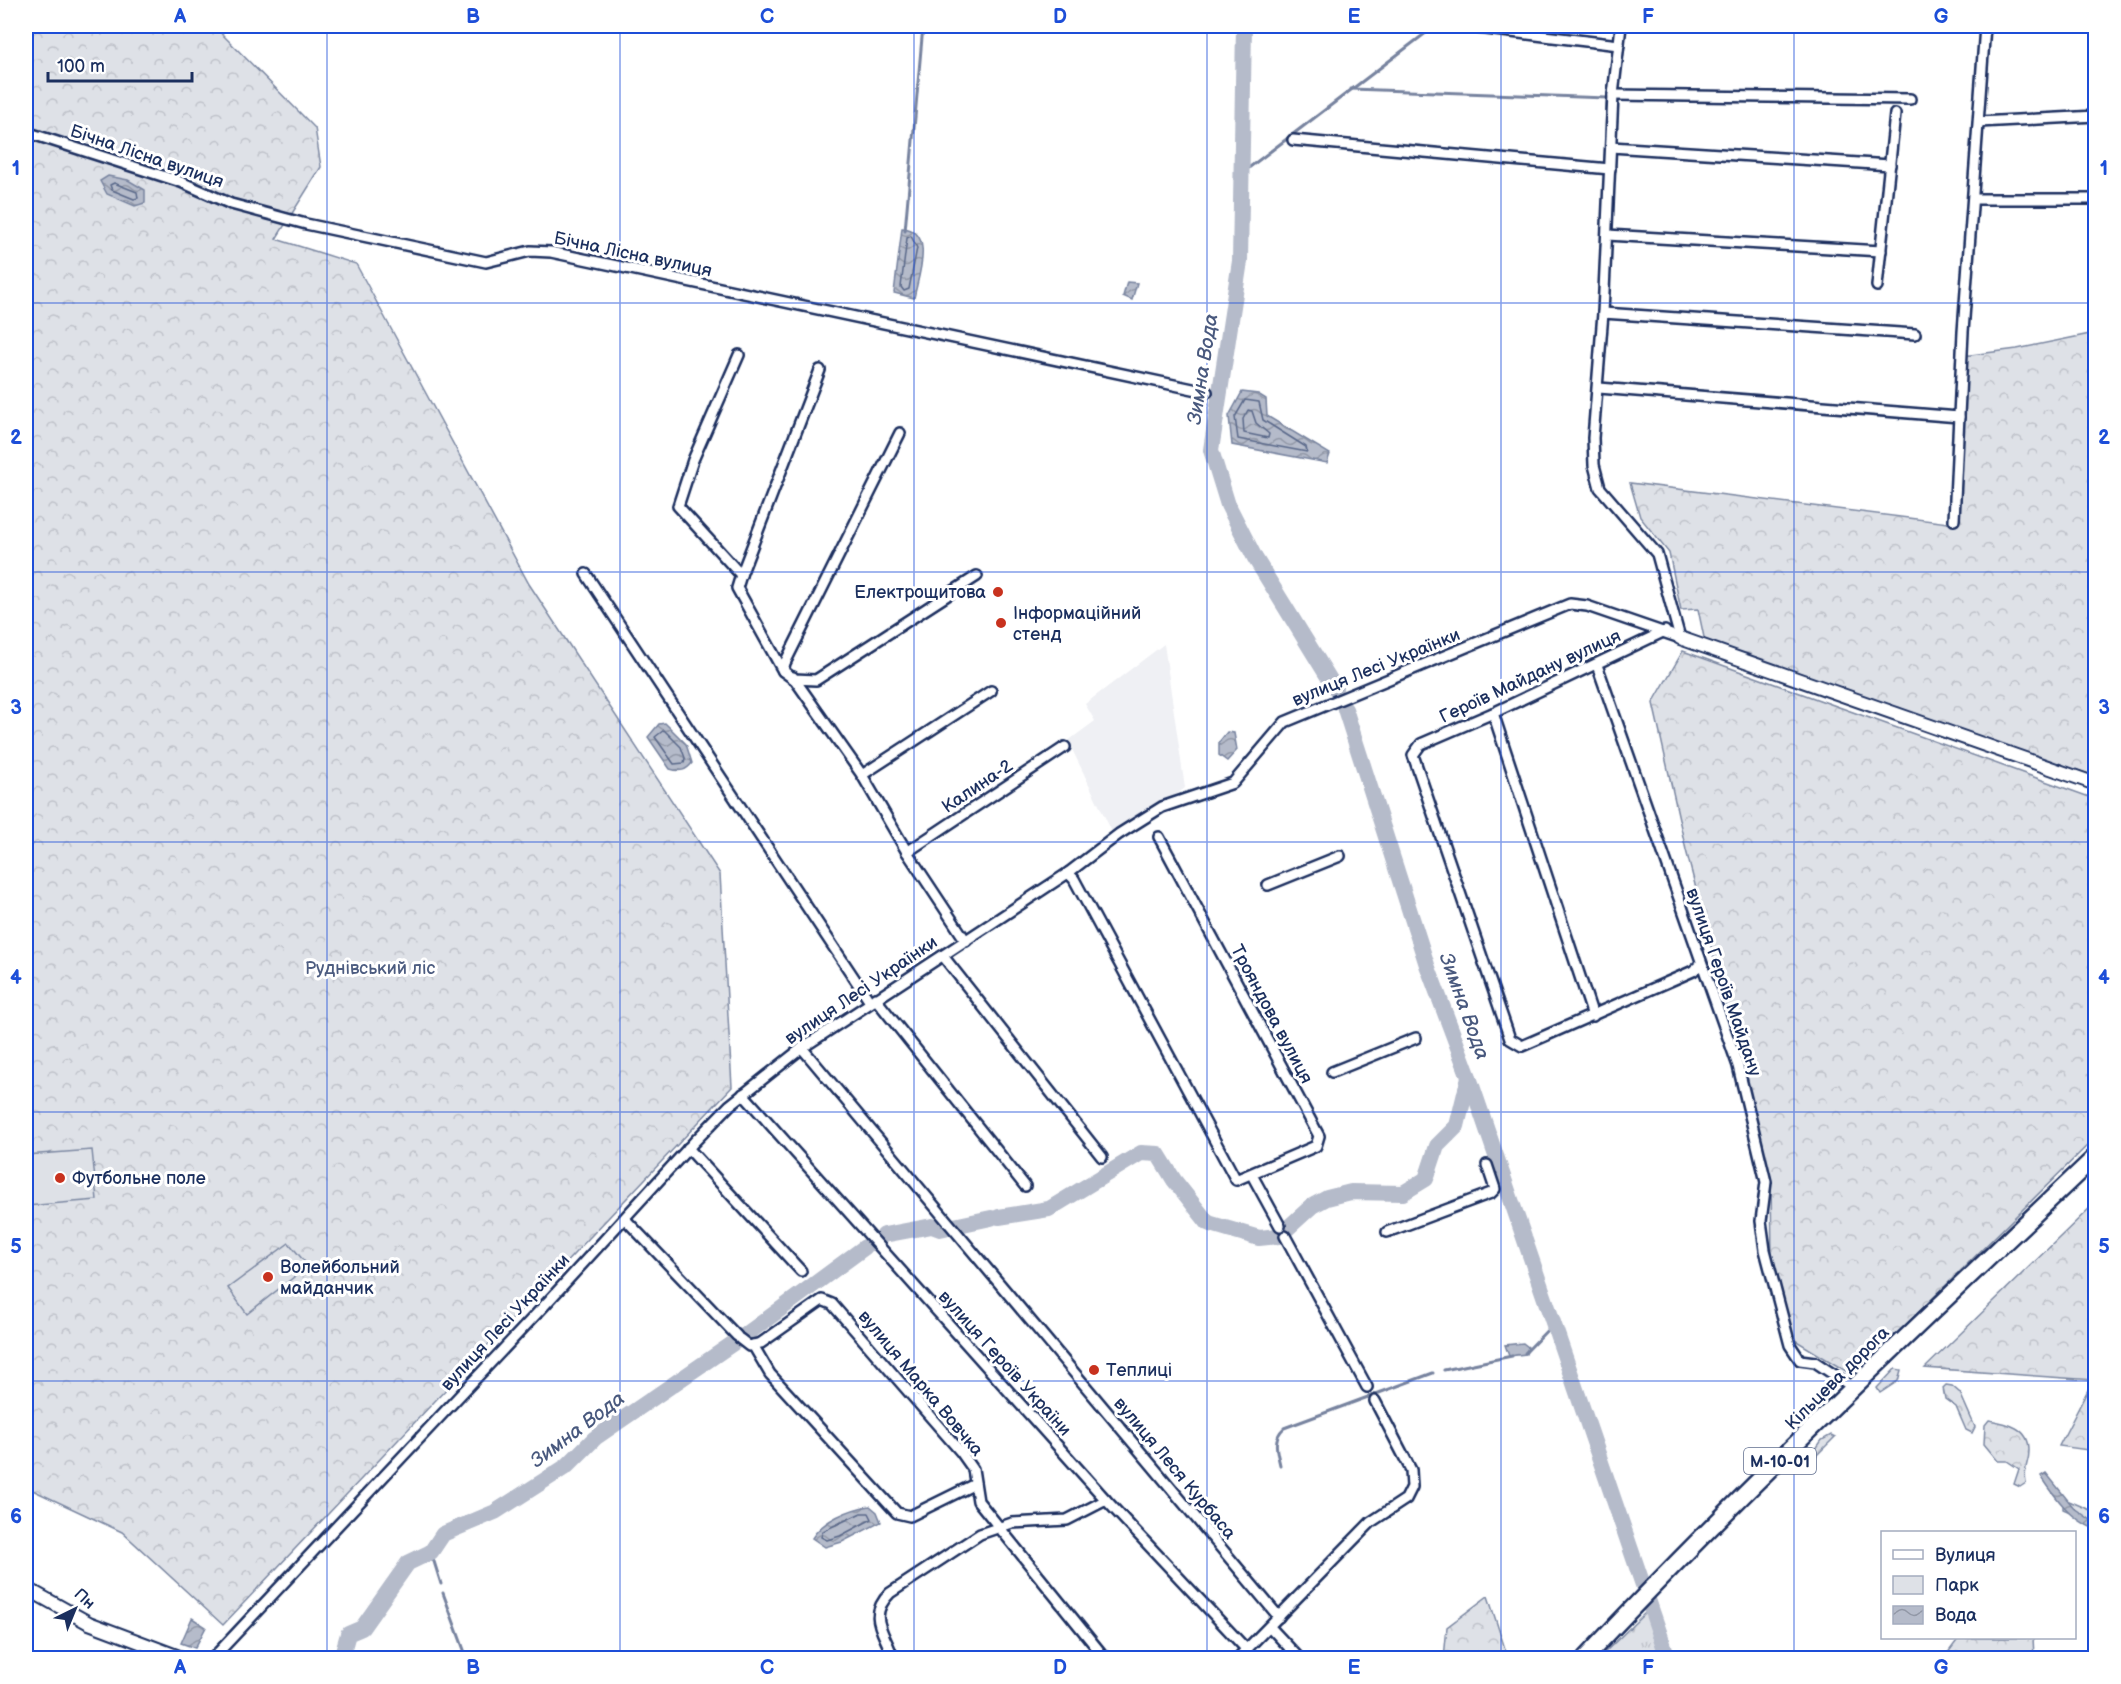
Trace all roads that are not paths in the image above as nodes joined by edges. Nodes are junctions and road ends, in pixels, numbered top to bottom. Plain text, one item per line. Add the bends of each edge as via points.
1 (1621, 26) edge
2 (1985, 26) edge
3 (1469, 27) edge
4 (1619, 45) junction
5 (1614, 95) junction
6 (1910, 99) dead end
7 (1895, 114) dead end
8 (2096, 116) edge
9 (1979, 122) junction
10 (26, 132) edge
11 (1293, 140) dead end
12 (1611, 147) junction
13 (1890, 165) junction
14 (1610, 169) junction
15 (1974, 199) junction
16 (2096, 199) edge
17 (1607, 235) junction
18 (1881, 251) junction
19 (1877, 286) dead end
20 (1603, 314) junction
21 (1915, 334) dead end
22 (739, 355) dead end
23 (820, 370) dead end
24 (1599, 388) junction
25 (1207, 392) dead end
26 (1959, 417) junction
27 (900, 433) dead end
28 (1954, 520) dead end
29 (586, 574) dead end
30 (741, 575) junction
31 (977, 576) dead end
32 (1665, 631) junction
33 (1680, 638) junction
34 (1597, 665) junction
35 (784, 667) junction
36 (794, 679) junction
37 (991, 692) dead end
38 (1492, 713) junction
39 (1065, 747) dead end
40 (862, 775) junction
41 (2096, 784) edge
42 (1159, 837) dead end
43 (907, 852) junction
44 (1340, 856) dead end
45 (1068, 873) junction
46 (1268, 885) dead end
47 (966, 941) junction
48 (943, 956) junction
49 (1701, 964) junction
50 (872, 1000) junction
51 (1593, 1016) junction
52 (1416, 1038) dead end
53 (802, 1048) junction
54 (1332, 1072) dead end
55 (743, 1094) junction
56 (688, 1148) junction
57 (2096, 1156) edge
58 (1102, 1157) dead end
59 (1487, 1165) dead end
60 (1252, 1175) junction
61 (1025, 1186) dead end
62 (625, 1219) junction
63 (1280, 1226) dead end
64 (1387, 1232) dead end
65 (1286, 1236) dead end
66 (801, 1271) dead end
67 (753, 1345) junction
68 (1367, 1387) dead end
69 (1854, 1388) junction
70 (1375, 1401) dead end
71 (975, 1484) junction
72 (1106, 1500) junction
73 (998, 1527) junction
74 (26, 1588) edge
75 (1279, 1617) junction
76 (1270, 1627) junction
77 (1247, 1650) junction
78 (183, 1659) edge
79 (213, 1659) edge
80 (893, 1659) edge
81 (1105, 1659) edge
82 (1238, 1659) edge
83 (1299, 1659) edge
84 (1585, 1659) edge

1 - 4 street
2 - 9 street
3 - 4 street
4 - 5 street
5 - 6 street
5 - 12 street
7 - 13 street
8 - 9 street
9 - 15 street
10 - 25 street, Бічна Лісна вулиця via 181,182 231,204 306,224 486,262 530,251 551,252
11 - 14 street
12 - 13 street
12 - 14 street
13 - 18 street
14 - 17 street
15 - 16 street
15 - 26 street
17 - 18 street
17 - 20 street
18 - 19 street
20 - 21 street
20 - 24 street
22 - 30 street via 693,460 678,506
23 - 30 street
24 - 26 street
24 - 33 street via 1593,438 1600,488 1657,554
26 - 28 street
27 - 35 street
29 - 50 street
30 - 35 street via 737,588
31 - 36 street via 816,680
32 - 33 street, вулиця Лесі Українки
32 - 34 street, Героїв Майдану вулиця
32 - 45 street, вулиця Лесі Українки via 1570,604 1285,722 1233,783 1162,807
33 - 41 street
34 - 38 street, Героїв Майдану вулиця
34 - 49 street, вулиця Героїв Майдану
35 - 36 street
36 - 40 street
37 - 40 street
38 - 51 street
38 - 51 street, Героїв Майдану вулиця via 1421,744 1413,755 1510,1039 1522,1046
39 - 43 street, Калина-2
40 - 43 street
42 - 60 street, Трояндова вулиця via 1319,1136 1316,1146
43 - 47 street
44 - 46 street
45 - 47 street, вулиця Лесі Українки
45 - 60 street via 1236,1180
47 - 48 street, вулиця Лесі Українки
48 - 50 street, вулиця Лесі Українки
48 - 58 street
49 - 51 street
49 - 69 street, вулиця Героїв Майдану via 1738,1066 1766,1182 1761,1221 1765,1250 1790,1345 1800,1360 1815,1362
50 - 53 street, вулиця Лесі Українки
50 - 61 street
52 - 54 street
53 - 55 street, вулиця Лесі Українки
53 - 75 street, вулиця Леся Курбаса
55 - 56 street, вулиця Лесі Українки
55 - 72 street, вулиця Героїв України
56 - 62 street, вулиця Лесі Українки
56 - 66 street
57 - 69 highway, Кільцева дорога / М-10-01
59 - 64 street via 1495,1189 1491,1193
60 - 63 street
62 - 67 street via 739,1337
62 - 79 street, вулиця Лесі Українки
65 - 68 street
67 - 71 street via 770,1374 897,1513 910,1516
67 - 71 street, вулиця Марка Вовчка via 822,1300 832,1304 962,1452 973,1469
69 - 84 highway, Кільцева дорога / М-10-01
70 - 75 street via 1411,1470 1412,1487 1406,1499 1371,1522
71 - 73 street, вулиця Марка Вовчка via 978,1502
72 - 73 street via 1067,1520
72 - 77 street, вулиця Героїв України
73 - 80 street via 964,1543 880,1603 877,1620
73 - 81 street, вулиця Марка Вовчка
74 - 78 street via 89,1623
75 - 76 street
76 - 77 street
76 - 83 street
77 - 82 street

